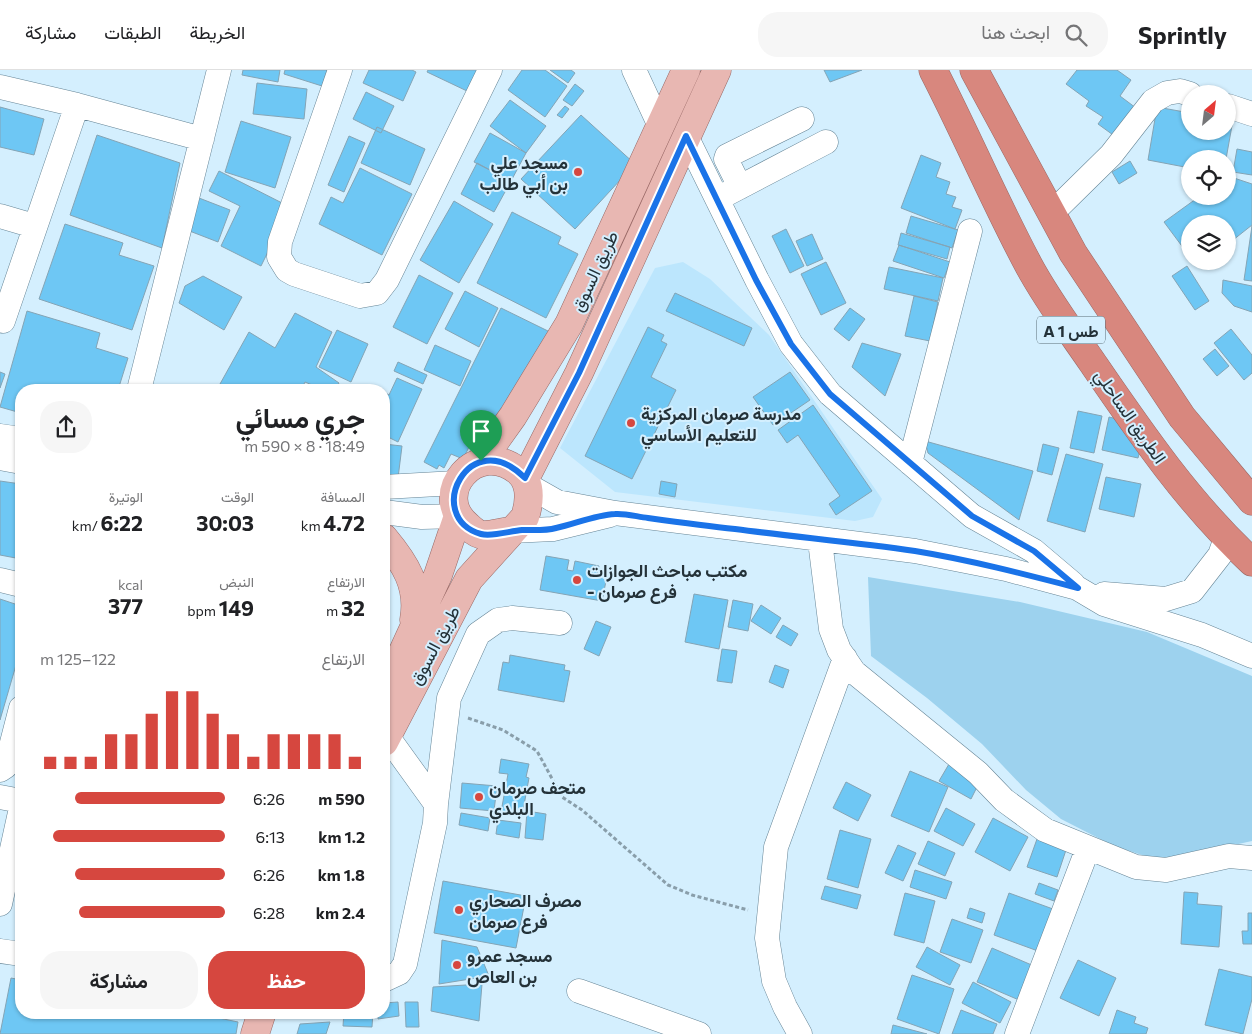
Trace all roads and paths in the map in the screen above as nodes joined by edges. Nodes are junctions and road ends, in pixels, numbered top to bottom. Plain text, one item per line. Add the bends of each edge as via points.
1 (218, 70) edge
2 (340, 70) edge
3 (490, 70) edge
4 (634, 70) edge
5 (717, 70) edge
6 (933, 70) edge
7 (974, 70) edge
8 (681, 73) edge
9 (0, 87) edge
10 (1181, 91) edge
11 (704, 96) junction
12 (77, 105) junction
13 (1236, 109) edge
14 (1252, 114) edge
15 (802, 119) dead end
16 (660, 126) junction
17 (686, 136) junction
18 (202, 139) junction
19 (826, 142) dead end
20 (740, 187) junction
21 (717, 199) junction
22 (1051, 214) junction
23 (0, 216) edge
24 (34, 226) junction
25 (970, 231) dead end
26 (3, 321) dead end
27 (141, 384) edge
28 (0, 436) edge
29 (15, 438) edge
30 (0, 458) edge
31 (15, 461) edge
32 (481, 461) junction
33 (910, 462) junction
34 (526, 482) junction
35 (456, 483) junction
36 (390, 487) edge
37 (1252, 501) edge
38 (390, 513) edge
39 (615, 514) junction
40 (458, 516) junction
41 (511, 531) junction
42 (1226, 538) junction
43 (820, 541) junction
44 (390, 546) edge
45 (1252, 562) edge
46 (0, 580) edge
47 (15, 583) edge
48 (1083, 590) junction
49 (560, 623) dead end
50 (413, 628) junction
51 (1252, 656) edge
52 (845, 658) junction
53 (390, 679) edge
54 (447, 710) junction
55 (390, 729) edge
56 (15, 731) edge
57 (390, 745) edge
58 (0, 770) edge
59 (0, 798) edge
60 (15, 800) edge
61 (436, 804) junction
62 (15, 835) edge
63 (1088, 848) junction
64 (1252, 858) edge
65 (0, 904) edge
66 (770, 912) junction
67 (0, 950) edge
68 (15, 953) edge
69 (390, 977) edge
70 (579, 991) dead end
71 (260, 1019) edge
72 (278, 1019) edge
73 (255, 1034) edge
74 (273, 1034) edge
75 (700, 1034) edge
76 (800, 1034) edge
77 (1017, 1034) edge

1 - 18 street
2 - 3 street via 280,242 278,257 294,274 360,296 377,293 387,280
4 - 16 street
5 - 11 main road, طريق السوق
6 - 42 highway, الطريق الساحلي / A 1 طس via 1025,258 1052,302 1162,462
7 - 22 highway, A 1 طس
8 - 11 main road
8 - 16 main road, طريق السوق
9 - 12 street
10 - 22 street via 1167,93 1153,101 1111,155
11 - 17 main road, طريق السوق
12 - 18 street
12 - 24 street
13 - 14 street
15 - 20 street via 728,156 726,159
16 - 32 main road, طريق السوق via 569,324 513,416
17 - 21 street
17 - 34 main road, طريق السوق
18 - 27 street
19 - 20 street
20 - 21 street
21 - 33 street via 791,344 830,394
22 - 37 highway, A 1 طس via 1073,253 1182,417
23 - 24 street
24 - 26 street
25 - 33 street
28 - 29 street
30 - 31 street
32 - 34 main road via 506,463
32 - 35 main road via 466,469
33 - 48 street via 972,516 1034,551
34 - 39 street via 557,502
34 - 41 main road via 529,506 525,517
35 - 36 street
35 - 40 main road via 454,497
38 - 40 street via 422,517
39 - 41 street via 553,529
39 - 43 street
40 - 41 main road via 473,531 483,535
40 - 50 main road, طريق السوق via 438,575
41 - 55 main road, طريق السوق via 469,579
42 - 45 highway, الطريق الساحلي / A 1 طس
42 - 48 street via 1220,555 1201,580 1192,591 1178,597 1166,599
43 - 48 street via 914,551 1006,569
43 - 52 street via 831,629
44 - 50 main road via 409,572 415,591
46 - 47 street
48 - 51 street via 1104,604 1202,635
49 - 54 street via 512,618 498,620 478,634 454,684
50 - 53 main road, طريق السوق
52 - 63 street via 861,678 970,767 1004,800 1045,830
52 - 66 street via 776,847
54 - 61 street
54 - 66 path via 503,730 537,751 562,797 582,810 668,885 742,910
56 - 58 street via 6,766
57 - 61 street
59 - 60 street
61 - 69 street via 435,823 405,964 399,973
62 - 65 street
63 - 64 street via 1136,867 1166,870 1229,856
63 - 77 street
66 - 76 street via 767,938 774,981
67 - 68 street
70 - 75 street
71 - 73 main road
72 - 74 main road

